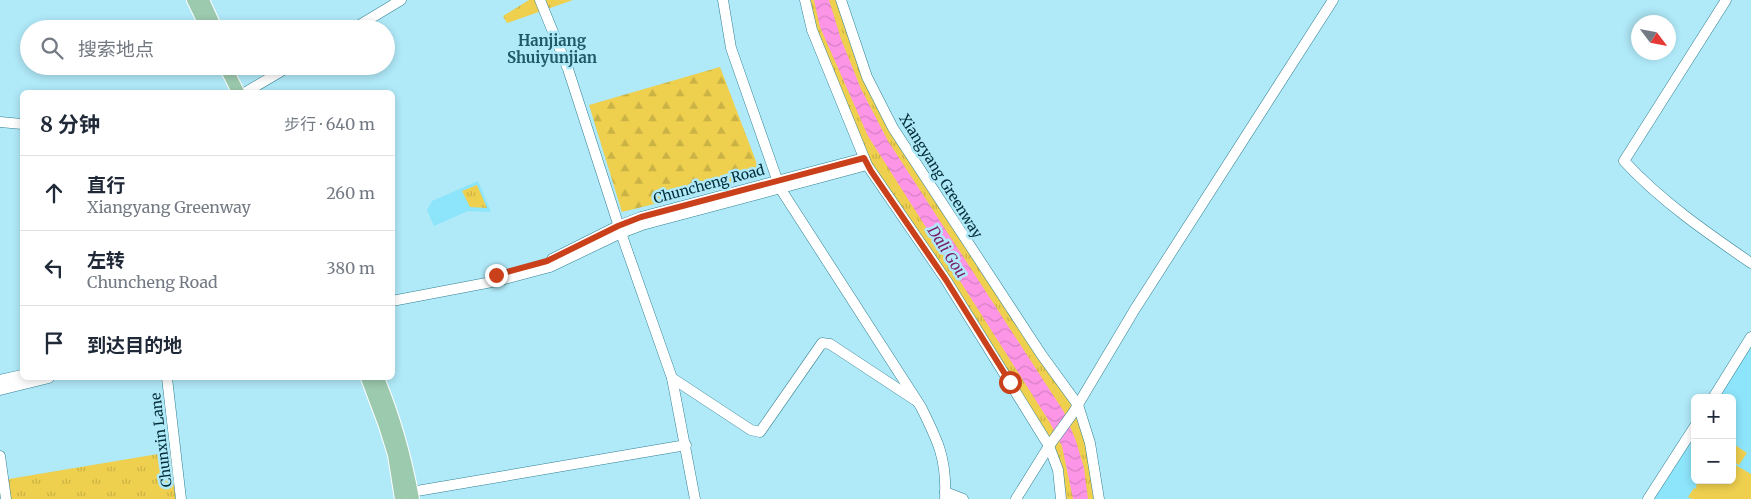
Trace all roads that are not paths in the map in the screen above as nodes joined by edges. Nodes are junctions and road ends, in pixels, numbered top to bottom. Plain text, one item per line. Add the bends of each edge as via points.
1 (194, 0) edge
2 (203, 0) edge
3 (401, 0) edge
4 (540, 0) edge
5 (723, 0) edge
6 (805, 0) edge
7 (841, 0) edge
8 (1333, 0) edge
9 (1726, 0) edge
10 (203, 20) edge
11 (212, 20) edge
12 (368, 20) edge
13 (230, 75) edge
14 (236, 75) edge
15 (274, 75) edge
16 (237, 90) edge
17 (244, 90) edge
18 (248, 90) edge
19 (0, 122) edge
20 (20, 124) edge
21 (866, 161) junction
22 (778, 184) junction
23 (620, 229) junction
24 (1751, 263) edge
25 (395, 296) edge
26 (395, 300) edge
27 (1751, 337) edge
28 (20, 375) edge
29 (672, 378) junction
30 (0, 380) edge
31 (41, 380) edge
32 (167, 380) edge
33 (368, 380) edge
34 (379, 380) edge
35 (0, 390) edge
36 (1715, 394) edge
37 (918, 402) junction
38 (1078, 405) junction
39 (1691, 432) edge
40 (686, 445) junction
41 (1049, 446) junction
42 (0, 456) edge
43 (2, 480) edge
44 (945, 496) edge
45 (408, 497) edge
46 (6, 499) edge
47 (182, 499) edge
48 (695, 499) edge
49 (963, 499) edge
50 (1016, 499) edge
51 (1061, 499) edge
52 (1100, 499) edge
53 (1648, 499) edge

1 - 10 main road
2 - 11 main road
3 - 12 street
4 - 23 street via 568,69
5 - 22 street via 731,48
6 - 21 street via 812,30
7 - 38 street, Xiangyang Greenway via 867,78 893,128
8 - 38 street via 1135,309
9 - 24 street via 1624,161 1705,232
13 - 16 main road
14 - 17 main road
15 - 18 street
19 - 20 street
21 - 22 street, Chuncheng Road
21 - 41 street via 946,280
22 - 23 street, Chuncheng Road
22 - 37 street
23 - 25 street, Chuncheng Road via 547,261
23 - 26 street, Chuncheng Road via 550,267
23 - 29 street
27 - 36 street
28 - 30 street
29 - 37 street via 751,430 760,432 822,343 830,344
29 - 40 street
31 - 35 street
32 - 47 street, Chunxin Lane
33 - 45 main road
34 - 45 main road via 405,455
37 - 44 street via 940,445 946,478
38 - 41 street
38 - 52 street, Xiangyang Greenway via 1090,443
39 - 53 street
40 - 45 street
40 - 48 street
41 - 50 street
41 - 51 street via 1058,470
42 - 43 street
43 - 46 street
44 - 49 street

